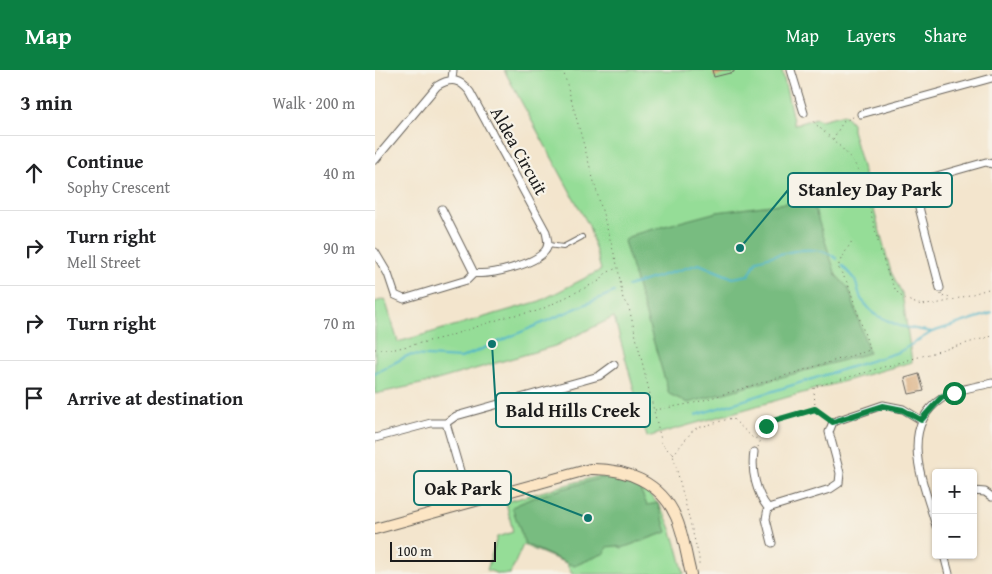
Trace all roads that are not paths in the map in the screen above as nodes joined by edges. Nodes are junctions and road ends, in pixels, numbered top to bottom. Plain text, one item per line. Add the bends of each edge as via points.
1 (453, 70) edge
2 (791, 70) edge
3 (992, 78) edge
4 (452, 79) junction
5 (804, 113) road end
6 (861, 114) road end
7 (375, 160) edge
8 (992, 164) edge
9 (914, 188) junction
10 (890, 189) road end
11 (442, 209) dead end
12 (582, 237) dead end
13 (548, 245) junction
14 (375, 252) edge
15 (474, 272) junction
16 (940, 288) road end
17 (614, 365) dead end
18 (992, 383) edge
19 (921, 420) junction
20 (446, 423) junction
21 (375, 438) edge
22 (754, 452) road end
23 (977, 491) edge
24 (992, 497) edge
25 (932, 499) edge
26 (469, 502) junction
27 (768, 508) junction
28 (375, 529) edge
29 (772, 543) dead end
30 (945, 559) edge
31 (695, 573) edge
32 (949, 574) edge

1 - 4 street
2 - 5 street
3 - 6 street
4 - 7 street via 437,86
4 - 13 street, Aldea Circuit via 470,92 546,232
8 - 9 street via 986,162 925,178
9 - 10 street
9 - 16 street
11 - 15 street
12 - 13 lane via 563,247
13 - 15 street via 544,252 528,263 488,274
14 - 15 street via 388,274 395,295 403,299 467,280
17 - 20 street via 599,376 456,416
18 - 19 street via 941,398
19 - 25 street via 917,456
19 - 27 street via 903,410 883,406 833,422 829,432 840,473 839,483 830,489
20 - 21 street via 431,423
20 - 26 street
22 - 27 street via 752,467 762,500
23 - 24 street
26 - 28 street
26 - 31 street via 590,469 607,468 629,473 653,486 669,504
27 - 29 street via 766,519
30 - 32 street

